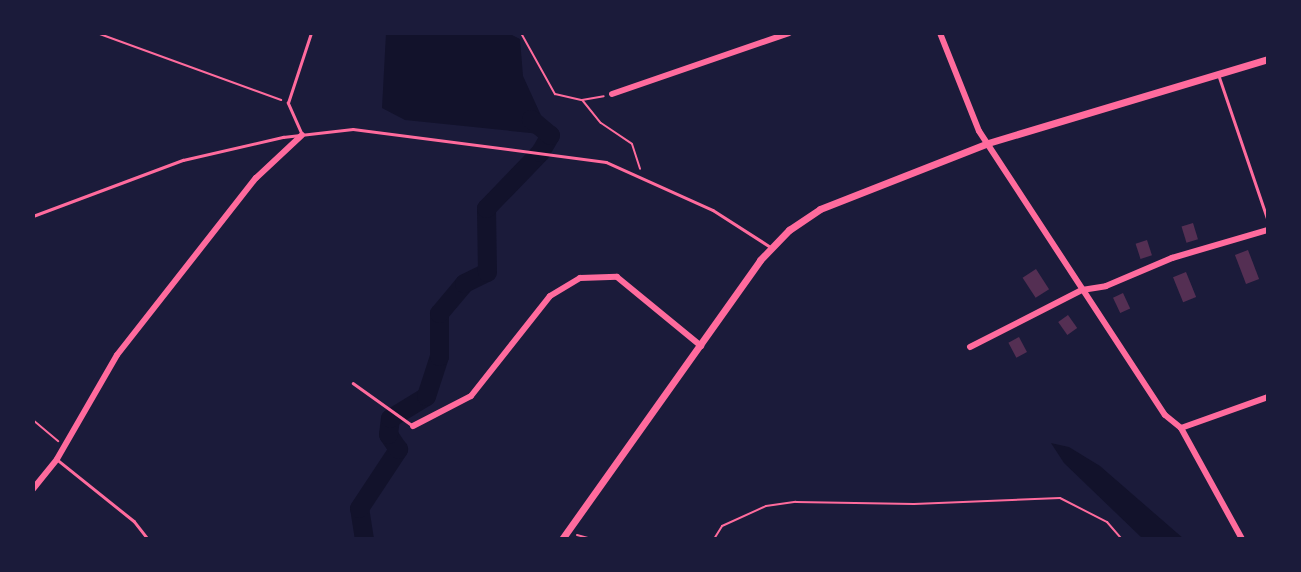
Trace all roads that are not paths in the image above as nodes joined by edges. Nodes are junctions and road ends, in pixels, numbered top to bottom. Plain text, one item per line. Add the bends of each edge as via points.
1 (311, 33) edge
2 (789, 33) edge
3 (940, 33) edge
4 (1268, 59) edge
5 (1218, 73) junction
6 (612, 94) road end
7 (302, 135) junction
8 (988, 144) junction
9 (33, 216) edge
10 (1268, 220) edge
11 (1268, 230) edge
12 (772, 248) junction
13 (1082, 290) junction
14 (701, 346) junction
15 (970, 347) dead end
16 (353, 383) dead end
17 (1268, 397) edge
18 (413, 426) joint
19 (1181, 428) junction
20 (57, 460) junction
21 (33, 489) edge
22 (564, 536) edge
23 (148, 539) edge
24 (1242, 539) edge

1 - 7 lane via 288,103
2 - 6 street
3 - 8 street
4 - 5 street
5 - 8 street
5 - 10 lane
7 - 9 lane via 183,160
7 - 12 lane via 353,129 606,162 713,210
7 - 20 street via 256,178 125,345
8 - 12 street via 820,209
8 - 13 street
11 - 13 street
12 - 14 street
13 - 15 street
13 - 19 street via 1165,415
14 - 18 street via 617,277 580,278 550,296 471,396
14 - 22 street
16 - 18 lane
17 - 19 street
19 - 24 street
20 - 21 street
20 - 23 lane via 106,496

